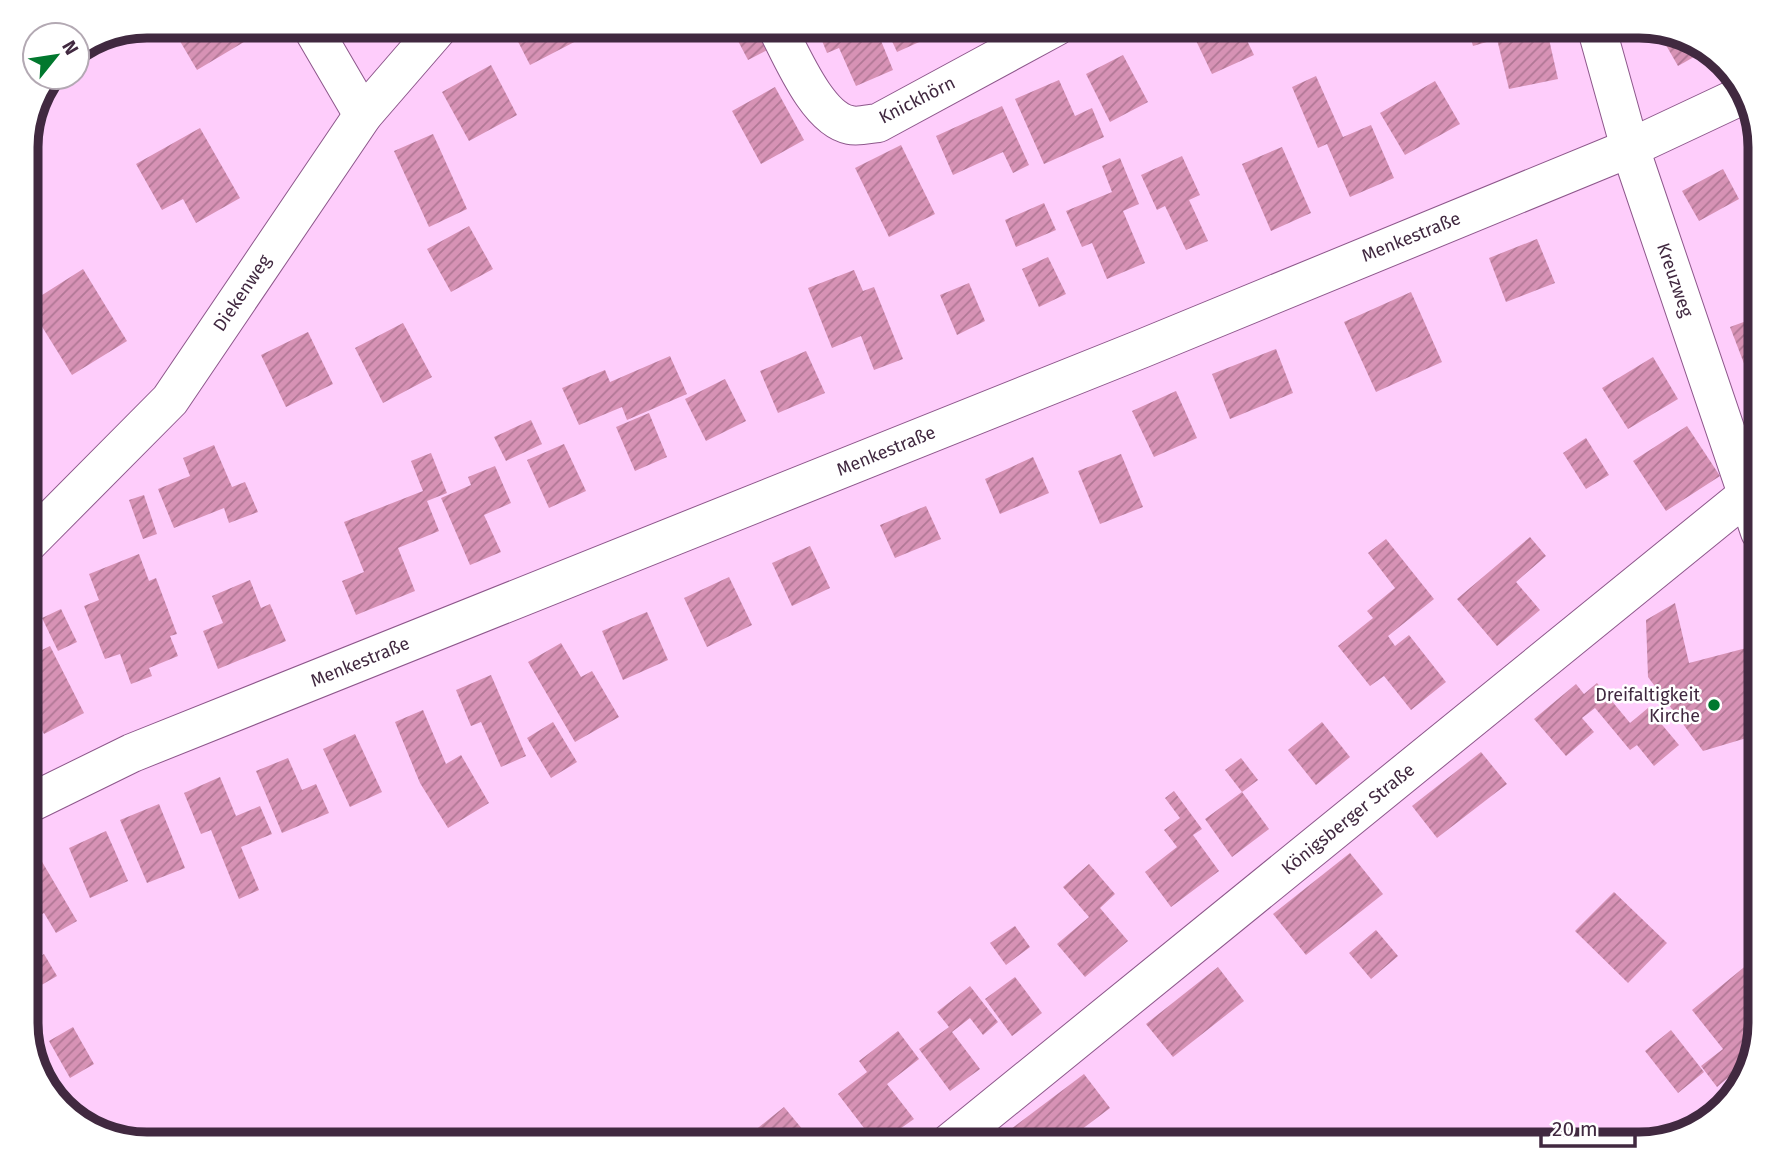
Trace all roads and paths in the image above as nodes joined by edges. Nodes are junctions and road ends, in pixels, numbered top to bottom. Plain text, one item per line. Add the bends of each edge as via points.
1 (318, 38) edge
2 (430, 38) edge
3 (783, 38) edge
4 (1035, 38) edge
5 (1599, 38) edge
6 (1736, 98) edge
7 (363, 115) junction
8 (1630, 148) junction
9 (1748, 494) joint
10 (39, 532) edge
11 (39, 799) edge
12 (963, 1132) edge

1 - 7 street
2 - 7 street, Diekenweg
3 - 4 street, Knickhörn via 831,117 851,125 877,123
5 - 8 street, Kreuzweg
6 - 8 street, Menkestraße
7 - 10 street, Diekenweg via 170,400
8 - 9 street, Kreuzweg
8 - 11 street, Menkestraße via 132,753
9 - 12 street, Königsberger Straße

